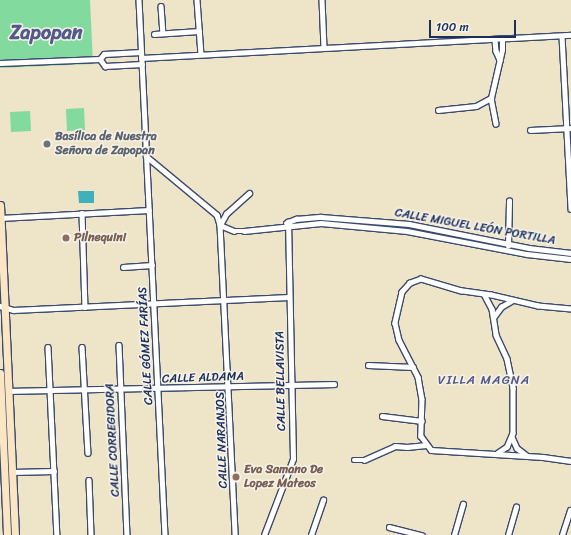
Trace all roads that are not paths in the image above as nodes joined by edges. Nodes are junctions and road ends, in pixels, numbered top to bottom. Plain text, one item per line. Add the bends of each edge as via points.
1 (138, 0) edge
2 (197, 0) edge
3 (322, 0) edge
4 (161, 6) dead end
5 (199, 31) junction
6 (163, 33) junction
7 (154, 34) dead end
8 (571, 35) edge
9 (562, 36) junction
10 (502, 39) junction
11 (495, 40) junction
12 (324, 48) junction
13 (141, 52) junction
14 (201, 54) junction
15 (141, 58) junction
16 (100, 60) junction
17 (500, 60) junction
18 (0, 63) edge
19 (142, 64) junction
20 (491, 98) junction
21 (438, 110) dead end
22 (496, 124) dead end
23 (569, 128) edge
24 (530, 130) dead end
25 (146, 156) junction
26 (249, 193) dead end
27 (571, 195) edge
28 (508, 201) dead end
29 (0, 205) edge
30 (571, 209) edge
31 (149, 210) junction
32 (82, 213) junction
33 (0, 218) edge
34 (288, 223) junction
35 (408, 224) junction
36 (220, 225) junction
37 (407, 231) junction
38 (508, 243) junction
39 (507, 250) junction
40 (571, 253) edge
41 (571, 258) edge
42 (152, 265) junction
43 (123, 267) dead end
44 (484, 294) junction
45 (289, 297) junction
46 (224, 301) junction
47 (511, 301) junction
48 (154, 303) junction
49 (2, 307) edge
50 (85, 307) junction
51 (571, 309) edge
52 (493, 318) junction
53 (119, 345) dead end
54 (48, 347) dead end
55 (82, 347) dead end
56 (368, 365) dead end
57 (413, 367) junction
58 (0, 373) edge
59 (334, 384) dead end
60 (292, 386) junction
61 (230, 387) junction
62 (159, 389) junction
63 (84, 390) junction
64 (120, 390) junction
65 (50, 391) junction
66 (0, 392) edge
67 (9, 392) junction
68 (382, 416) dead end
69 (422, 421) junction
70 (512, 437) junction
71 (426, 445) junction
72 (88, 453) dead end
73 (498, 453) junction
74 (527, 455) junction
75 (354, 460) dead end
76 (571, 461) edge
77 (2, 467) edge
78 (12, 469) junction
79 (54, 470) junction
80 (89, 480) dead end
81 (323, 500) dead end
82 (463, 504) dead end
83 (516, 507) dead end
84 (570, 510) dead end
85 (389, 528) dead end
86 (7, 535) edge
87 (15, 535) edge
88 (57, 535) edge
89 (91, 535) edge
90 (127, 535) edge
91 (165, 535) edge
92 (235, 535) edge
93 (264, 535) edge
94 (311, 535) edge
95 (422, 535) edge
96 (454, 535) edge
97 (508, 535) edge
98 (562, 535) edge

1 - 13 street, CALLE GÓMEZ FARÍAS
2 - 5 street
3 - 12 street
4 - 6 street
5 - 6 street
5 - 14 street
6 - 7 street
8 - 9 street
9 - 10 street
9 - 23 street
10 - 11 street
10 - 17 street
11 - 12 street
11 - 17 street
12 - 14 street
13 - 15 street, CALLE GÓMEZ FARÍAS
13 - 16 street via 104,54
14 - 15 street
15 - 19 street, CALLE GÓMEZ FARÍAS
16 - 18 street
16 - 19 street via 105,66
17 - 20 street
19 - 25 street, CALLE GÓMEZ FARÍAS
20 - 21 street via 476,106
20 - 22 street
23 - 24 street
23 - 27 street
25 - 31 street, CALLE GÓMEZ FARÍAS
25 - 36 street via 217,215
26 - 36 street via 226,214
27 - 30 street
28 - 38 street
29 - 33 main road
31 - 32 street
31 - 42 street, CALLE GÓMEZ FARÍAS
32 - 33 street
32 - 50 street
33 - 49 main road
34 - 35 street, CALLE MIGUEL LEÓN PORTILLA via 321,217
34 - 36 street, CALLE MIGUEL LEÓN PORTILLA via 234,231
34 - 37 street, CALLE MIGUEL LEÓN PORTILLA via 321,223
34 - 45 street, CALLE BELLAVISTA
35 - 37 street
35 - 38 street, CALLE MIGUEL LEÓN PORTILLA
36 - 46 street, CALLE NARANJOS
37 - 39 street, CALLE MIGUEL LEÓN PORTILLA
38 - 39 street
38 - 40 street, CALLE MIGUEL LEÓN PORTILLA
39 - 41 street, CALLE MIGUEL LEÓN PORTILLA
42 - 43 street
42 - 48 street, CALLE GÓMEZ FARÍAS
44 - 47 street
44 - 52 street via 490,304
44 - 57 street via 450,288 421,279 406,286 398,300 395,323 399,340
45 - 46 street
45 - 60 street, CALLE BELLAVISTA
46 - 48 street
46 - 61 street, CALLE NARANJOS
47 - 51 street
47 - 52 street via 500,307
48 - 50 street
48 - 62 street, CALLE GÓMEZ FARÍAS
49 - 50 street via 13,310
49 - 67 main road
52 - 70 street via 496,335 512,381 515,405
53 - 64 street, CALLE CORREGIDORA
54 - 65 street
55 - 63 street
56 - 57 street
57 - 69 street via 421,389
58 - 66 main road
59 - 60 street, CALLE ALDAMA
60 - 61 street, CALLE ALDAMA
60 - 93 street, CALLE BELLAVISTA via 293,459
61 - 62 street, CALLE ALDAMA
61 - 92 street, CALLE NARANJOS
62 - 64 street, CALLE ALDAMA
62 - 91 street, CALLE GÓMEZ FARÍAS
63 - 64 street, CALLE ALDAMA
63 - 65 street, CALLE ALDAMA
63 - 72 street
64 - 90 street, CALLE CORREGIDORA
65 - 67 street, CALLE ALDAMA
65 - 79 street
66 - 67 street, CALLE ALDAMA
66 - 77 main road
67 - 78 main road
68 - 69 street
69 - 71 street via 421,436
70 - 73 street via 507,447
70 - 74 street via 517,448
71 - 73 street via 431,450 444,452
71 - 75 street via 407,448 395,446 364,460
73 - 74 street
74 - 76 street
77 - 78 street
77 - 86 main road
78 - 79 street
78 - 87 main road
79 - 88 street
80 - 89 street
81 - 94 street
82 - 96 street
83 - 97 street
84 - 98 street
85 - 95 street

